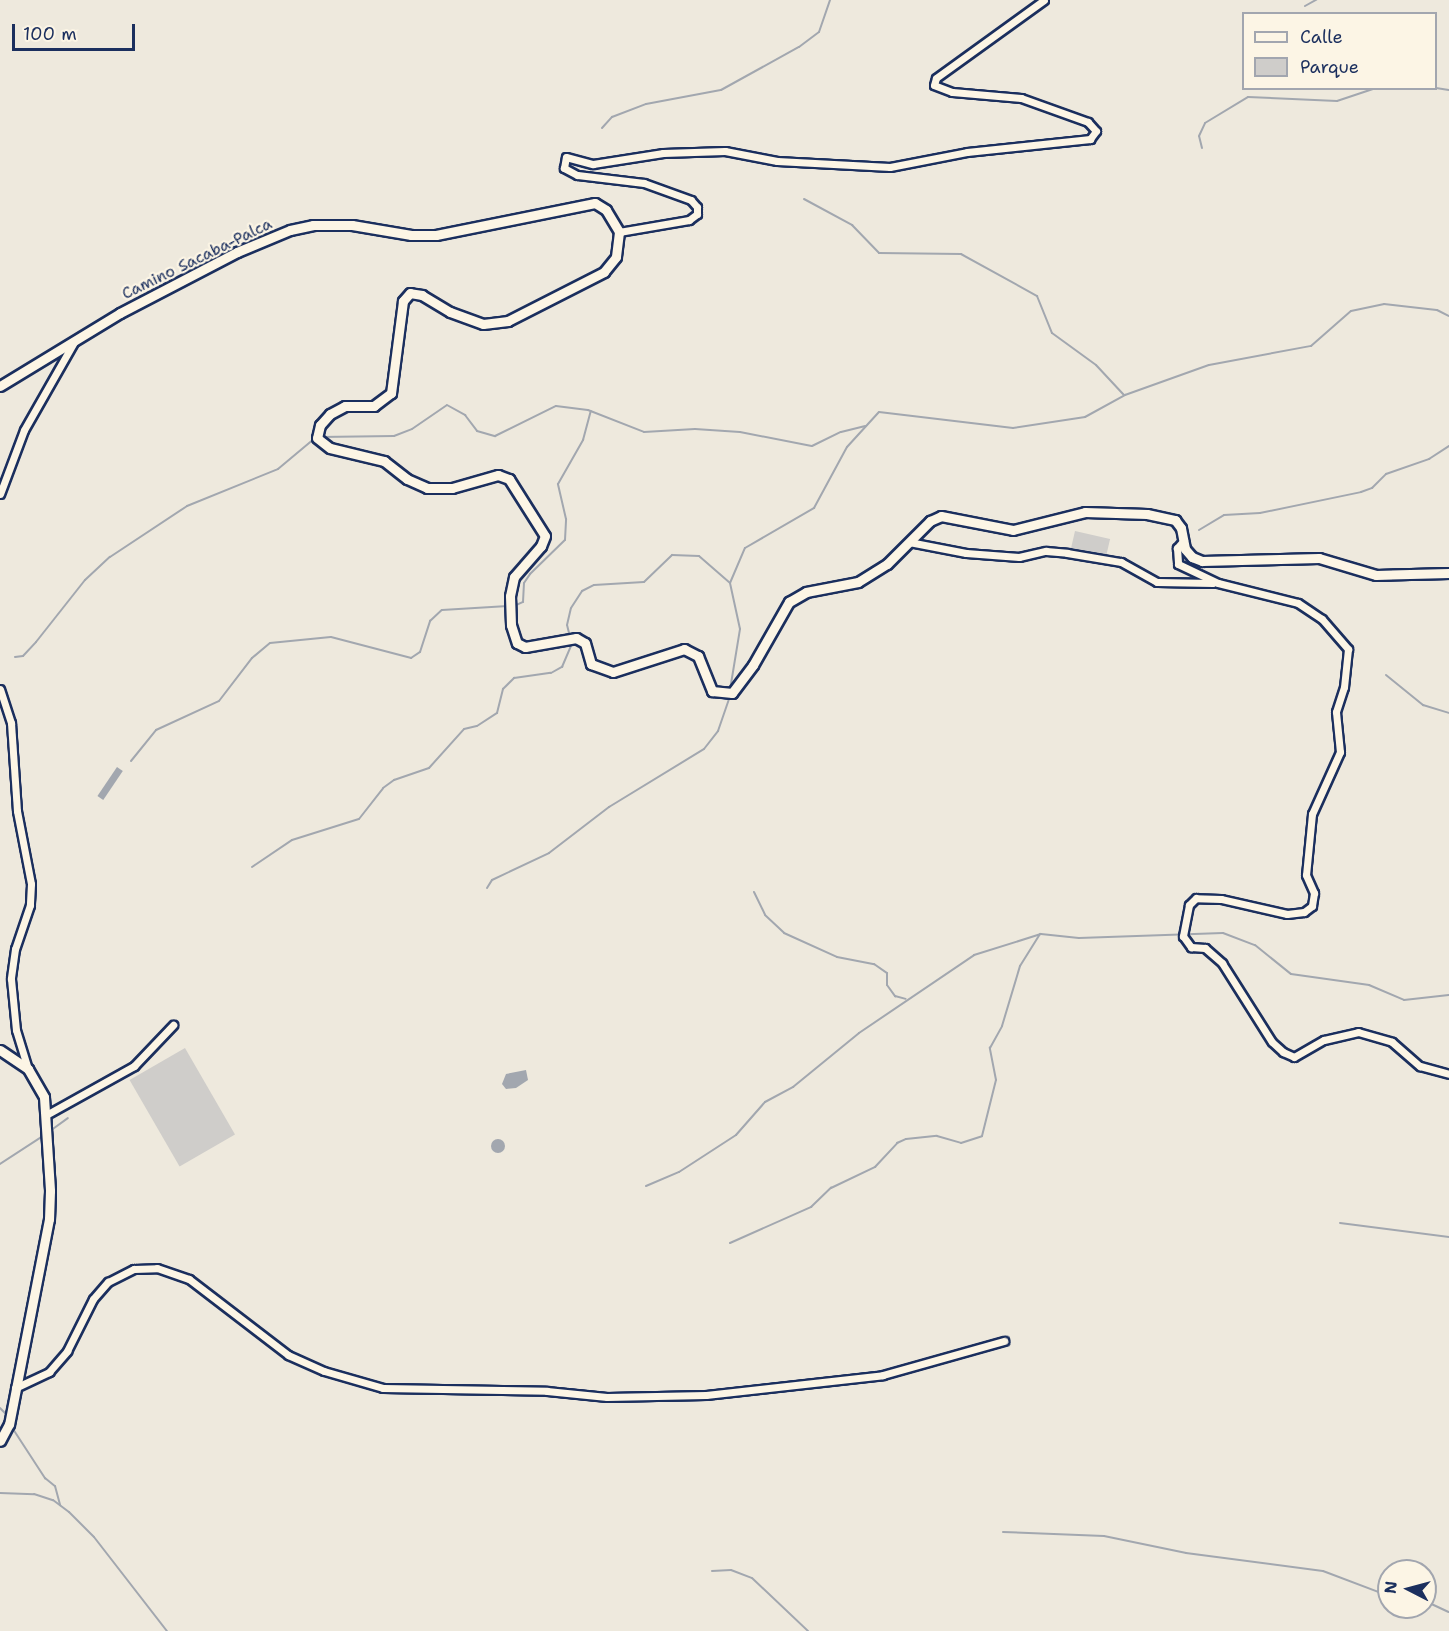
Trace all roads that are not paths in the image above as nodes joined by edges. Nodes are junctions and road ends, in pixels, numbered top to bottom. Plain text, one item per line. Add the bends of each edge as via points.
1 (1044, 0) edge
2 (619, 232) junction
3 (74, 342) junction
4 (0, 386) edge
5 (0, 494) edge
6 (1184, 540) junction
7 (909, 542) junction
8 (1449, 573) edge
9 (1218, 583) junction
10 (0, 689) edge
11 (173, 1025) dead end
12 (0, 1050) edge
13 (28, 1069) junction
14 (1449, 1074) edge
15 (46, 1115) junction
16 (1004, 1341) dead end
17 (15, 1388) junction
18 (0, 1441) edge

1 - 2 street via 936,78 934,85 944,91 1021,98 1089,122 1096,131 1090,140 967,152 890,167 777,161 725,151 663,153 604,163 566,157 564,168 577,176 644,183 691,200 697,207 697,214 688,220
2 - 3 street, Camino Sacaba-Palca via 606,210 596,203 436,235 352,225 313,225 237,252 120,313
2 - 7 street via 616,257 604,272 508,321 483,324 450,312 422,295 410,294 403,301 392,393 374,406 345,406 330,414 320,425 317,438 322,445 384,461 407,479 427,488 452,488 498,476 508,479 545,536 514,577 509,606 517,643 525,647 576,638 585,643 591,664 613,672 684,649 698,656 712,691 722,695 732,693 753,665 789,602 806,592 858,582 887,564
3 - 4 street, Camino Sacaba-Palca
3 - 5 street via 24,430
6 - 7 street via 1175,520 1147,514 1085,512 1013,530 941,516
6 - 8 street via 1192,557 1202,561 1319,558 1376,575
6 - 9 street via 1177,548 1178,564
7 - 9 street via 966,553 1019,557 1046,551 1067,553 1120,562 1157,582
9 - 14 street via 1298,603 1322,619 1345,642 1347,666 1336,712 1340,752 1312,814 1306,875 1314,893 1312,906 1304,912 1287,914 1221,898 1196,898 1189,905 1183,936 1191,946 1205,948 1222,963 1272,1042 1283,1052 1294,1057 1323,1040 1359,1032 1392,1042 1420,1066
10 - 13 street via 11,723 17,811 31,884 30,905 15,949 11,978 16,1030
11 - 15 street via 134,1066
12 - 13 street
13 - 15 street via 44,1097
15 - 17 street via 49,1219
16 - 17 street via 883,1375 706,1395 607,1397 547,1391 383,1388 324,1371 288,1355 189,1279 157,1268 134,1269 108,1282 93,1299 67,1351 49,1372
17 - 18 street via 9,1424

